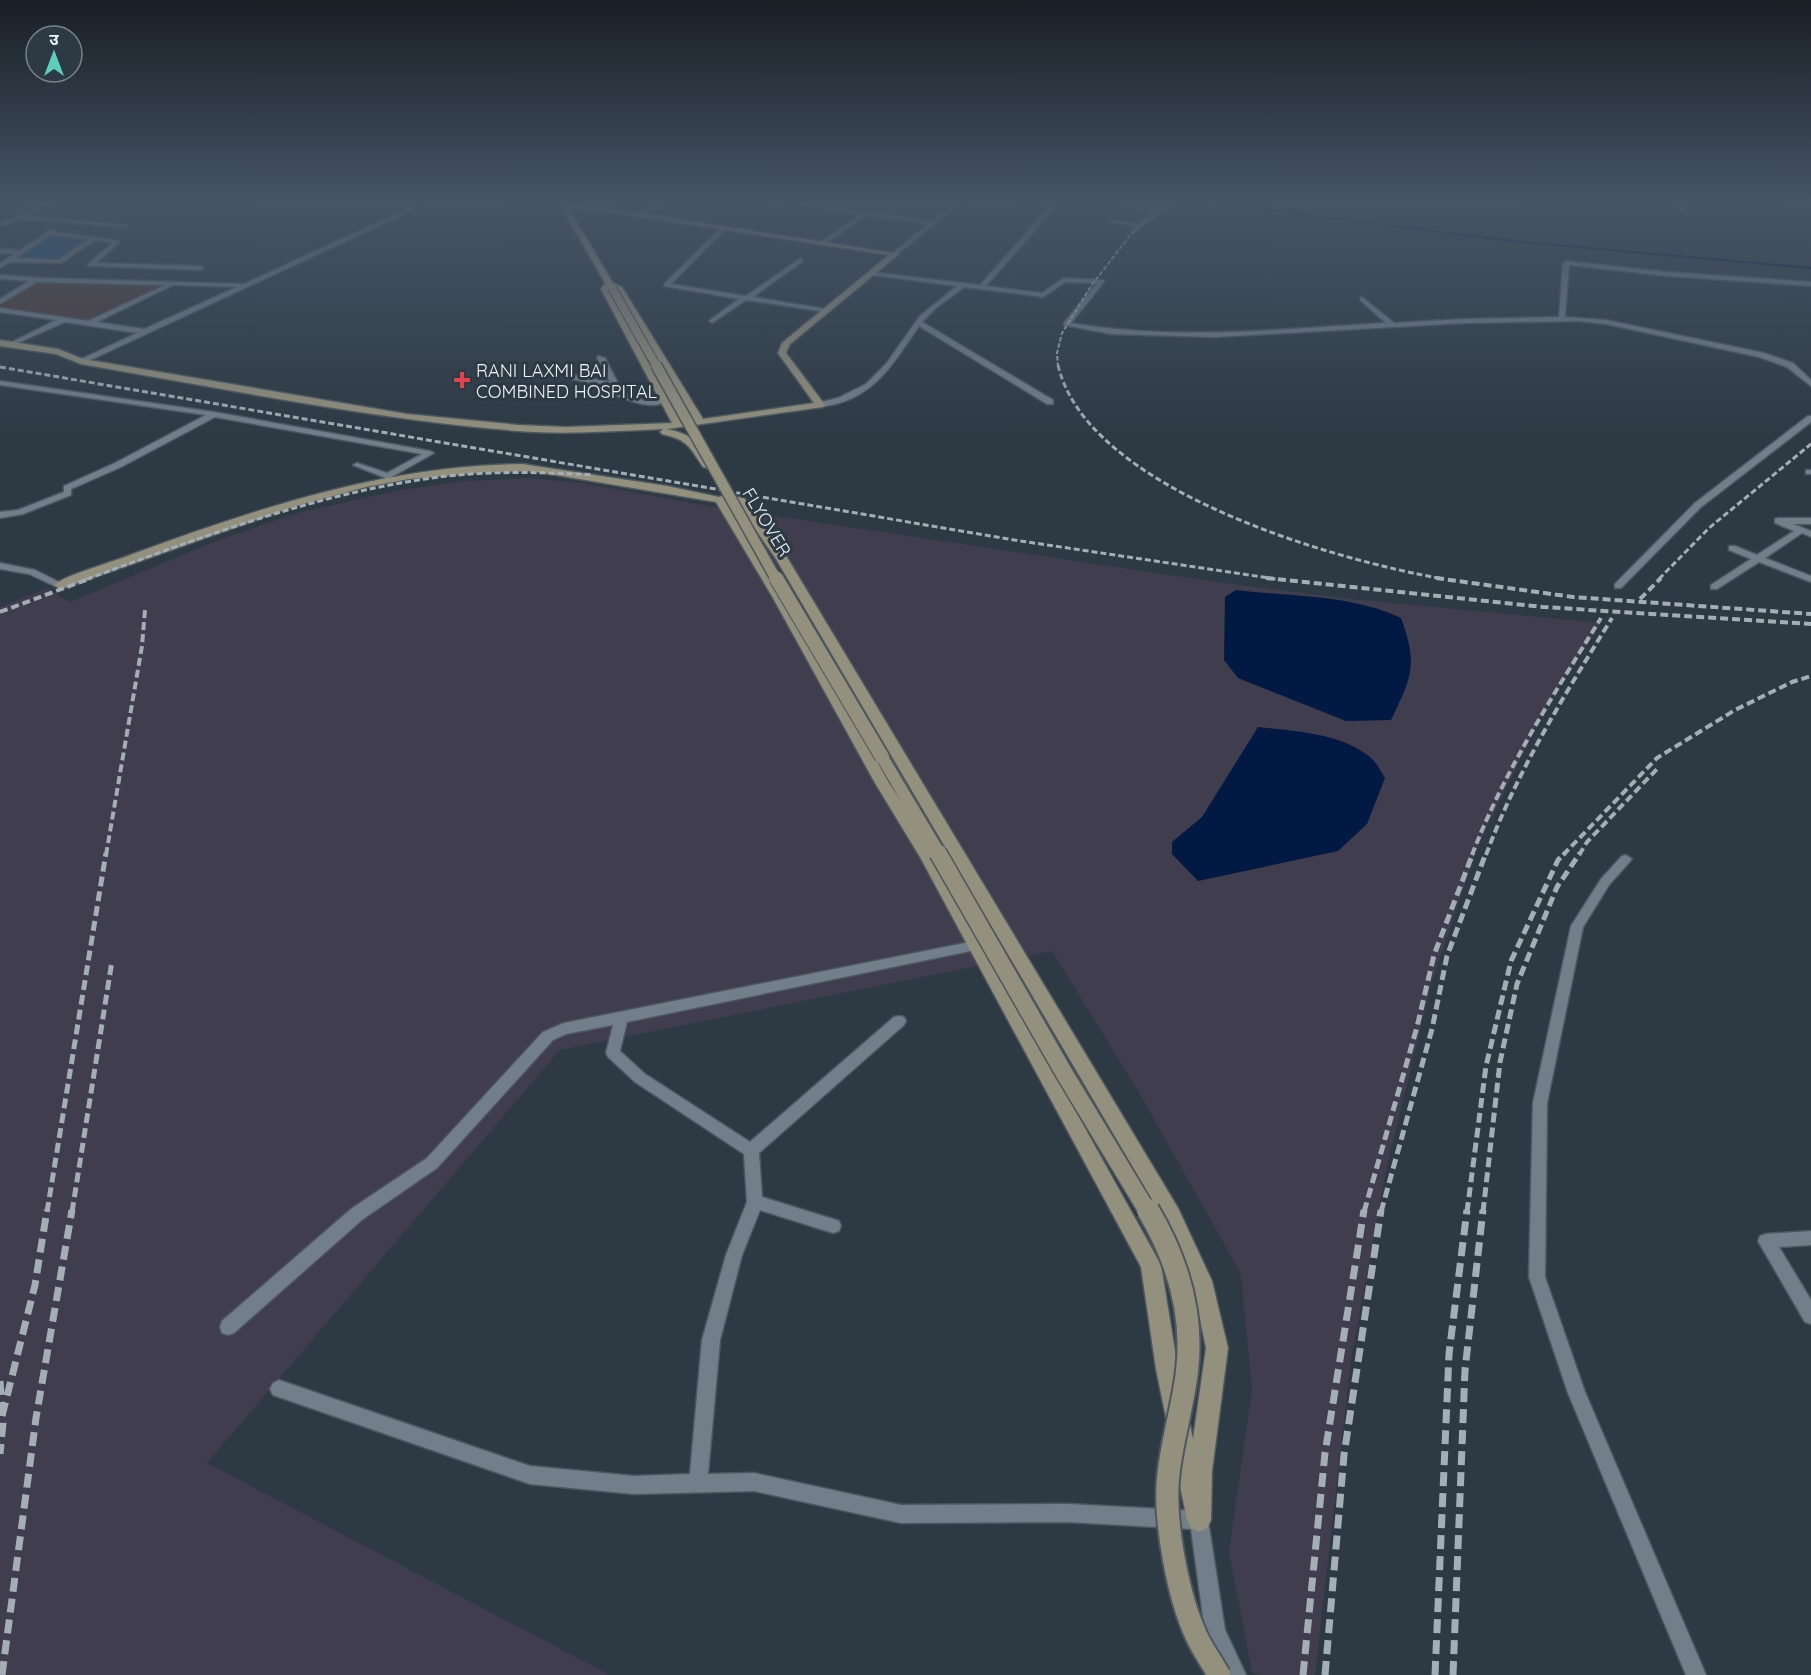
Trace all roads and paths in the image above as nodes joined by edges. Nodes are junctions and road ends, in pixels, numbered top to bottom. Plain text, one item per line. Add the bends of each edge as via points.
1 (33, 281) edge
2 (89, 281) edge
3 (253, 281) edge
4 (607, 281) edge
5 (670, 281) edge
6 (770, 281) edge
7 (862, 281) edge
8 (940, 281) edge
9 (987, 281) edge
10 (1062, 281) edge
11 (1102, 281) edge
12 (1565, 281) edge
13 (1770, 281) edge
14 (173, 283) junction
15 (964, 284) junction
16 (1811, 284) edge
17 (245, 285) junction
18 (610, 286) junction
19 (981, 288) junction
20 (746, 298) junction
21 (1362, 298) dead end
22 (0, 302) edge
23 (0, 310) edge
24 (825, 311) junction
25 (1562, 318) junction
26 (64, 320) junction
27 (712, 321) dead end
28 (90, 323) junction
29 (919, 323) junction
30 (1393, 326) junction
31 (147, 332) junction
32 (0, 343) edge
33 (11, 344) junction
34 (601, 358) dead end
35 (81, 361) junction
36 (574, 377) dead end
37 (0, 383) edge
38 (9, 384) junction
39 (1811, 384) edge
40 (615, 385) junction
41 (0, 388) edge
42 (664, 401) junction
43 (1050, 402) dead end
44 (820, 405) junction
45 (214, 414) junction
46 (1811, 418) edge
47 (441, 420) junction
48 (700, 423) junction
49 (678, 426) junction
50 (357, 465) dead end
51 (713, 468) junction
52 (720, 500) junction
53 (0, 515) edge
54 (1811, 520) edge
55 (1806, 532) edge
56 (1732, 548) dead end
57 (1758, 558) junction
58 (0, 566) edge
59 (1811, 579) edge
60 (60, 585) joint
61 (1618, 586) dead end
62 (1714, 587) dead end
63 (910, 775) junction
64 (889, 781) junction
65 (932, 840) junction
66 (1626, 859) dead end
67 (975, 946) junction
68 (621, 1018) junction
69 (899, 1021) dead end
70 (751, 1151) junction
71 (755, 1202) junction
72 (833, 1226) dead end
73 (1811, 1238) edge
74 (1811, 1316) edge
75 (228, 1326) dead end
76 (279, 1389) dead end
77 (698, 1484) junction
78 (1199, 1520) junction
79 (1219, 1675) edge
80 (1236, 1675) edge
81 (1696, 1675) edge

1 - 22 street
2 - 14 street
3 - 17 street
4 - 18 street
5 - 20 street via 666,285
6 - 20 street
7 - 24 street
8 - 15 street
9 - 19 street
10 - 19 street via 1043,295
11 - 30 street via 1066,324 1111,333 1215,335
12 - 25 street
13 - 16 street
14 - 17 street
14 - 28 street
15 - 19 street
15 - 29 street
17 - 31 street
18 - 42 street via 605,289
18 - 48 street via 618,287
18 - 51 street, FLYOVER, bridge
20 - 24 street
20 - 27 street
21 - 30 street
23 - 26 street
24 - 44 street via 786,343 782,353
25 - 30 street
25 - 39 street via 1606,322 1761,356 1790,365
26 - 28 street
26 - 33 street
28 - 31 street
29 - 43 street
29 - 44 street via 886,372 870,386 852,397
31 - 35 street
32 - 33 street
33 - 35 street via 58,352
34 - 40 street
35 - 47 street
36 - 40 street
37 - 38 street
38 - 41 street
38 - 45 street
40 - 42 street via 620,394 644,403
42 - 49 street
44 - 48 street
45 - 50 street via 430,453 387,476
45 - 53 street via 67,488 68,493 20,512
46 - 61 street via 1698,505
47 - 49 street via 558,430
47 - 51 street via 512,432 652,430 685,436
48 - 49 street
51 - 64 street, FLYOVER, bridge via 882,757
52 - 60 street via 547,469 450,471 368,483 298,501
52 - 63 street via 740,500 758,524
52 - 64 street
54 - 55 street via 1778,521
55 - 57 street
56 - 57 street
57 - 59 street
57 - 62 street
58 - 60 street via 32,572
63 - 64 street
63 - 65 street
64 - 65 street
65 - 67 street
65 - 78 street via 1171,1214 1202,1281 1217,1348 1200,1472
65 - 79 street, bridge via 1064,1073 1163,1236 1183,1287 1188,1353 1168,1480 1170,1525 1179,1582 1196,1635
66 - 81 street via 1605,882 1577,926 1540,1103 1537,1277 1577,1393
67 - 68 street
67 - 78 street via 1150,1265
68 - 70 street via 613,1053 640,1078
68 - 75 street via 548,1036 432,1163 357,1214
69 - 70 street
70 - 71 street
71 - 72 street
71 - 77 street via 734,1255 711,1340
73 - 74 street via 1766,1241
76 - 77 street via 530,1475 634,1485
77 - 78 street via 754,1482 902,1514 1068,1512
78 - 80 street via 1215,1631

